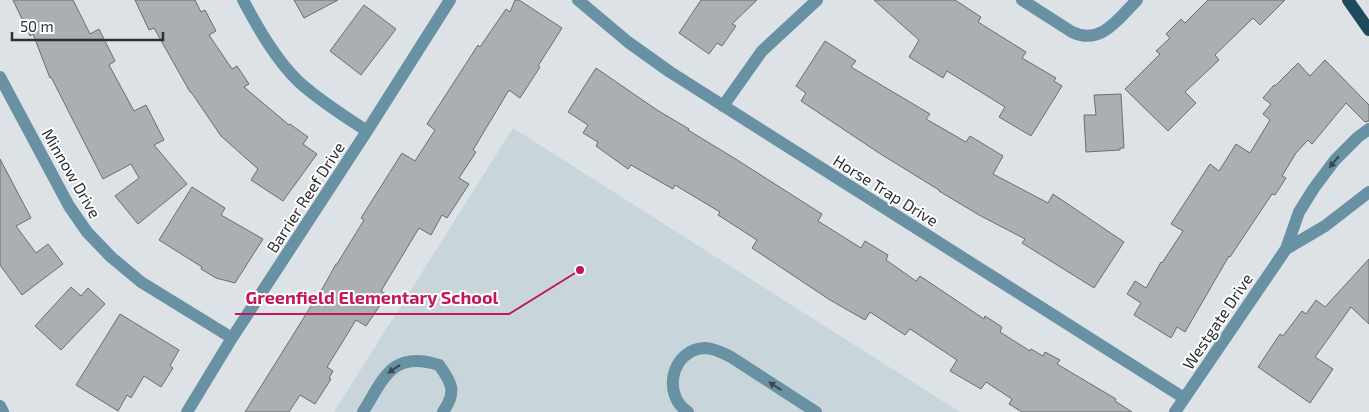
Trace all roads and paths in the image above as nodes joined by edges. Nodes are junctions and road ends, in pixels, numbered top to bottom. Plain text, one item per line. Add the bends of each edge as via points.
1 (243, 0) edge
2 (450, 0) edge
3 (578, 0) edge
4 (817, 0) edge
5 (1022, 0) edge
6 (1137, 0) edge
7 (1348, 0) edge
8 (1369, 30) edge
9 (0, 77) edge
10 (723, 106) junction
11 (1369, 129) edge
12 (368, 131) junction
13 (1369, 192) edge
14 (1286, 249) junction
15 (232, 338) junction
16 (1184, 398) junction
17 (0, 406) edge
18 (3, 412) edge
19 (187, 412) edge
20 (363, 412) edge
21 (443, 412) edge
22 (688, 412) edge
23 (816, 412) edge
24 (1175, 412) edge

1 - 12 street via 275,54 298,81
2 - 12 street, Barrier Reef Drive
3 - 10 street, Horse Trap Drive via 628,42
4 - 10 street via 762,51
5 - 6 street via 1079,36 1090,37 1105,31
7 - 8 main road
9 - 15 street, Minnow Drive via 69,206 88,232 141,282
10 - 16 street, Horse Trap Drive
11 -> 14 street, Westgate Drive via 1335,160 1314,188 1300,212
12 - 15 street, Barrier Reef Drive
13 - 14 street, Westgate Drive via 1325,226
14 - 16 street, Westgate Drive
15 - 19 street, Barrier Reef Drive
16 - 24 street, Westgate Drive
17 - 18 street
21 -> 20 street via 451,400 452,386 439,365 423,360 410,360 388,371
23 -> 22 street via 731,357 706,348 685,356 676,369 672,385 675,398

